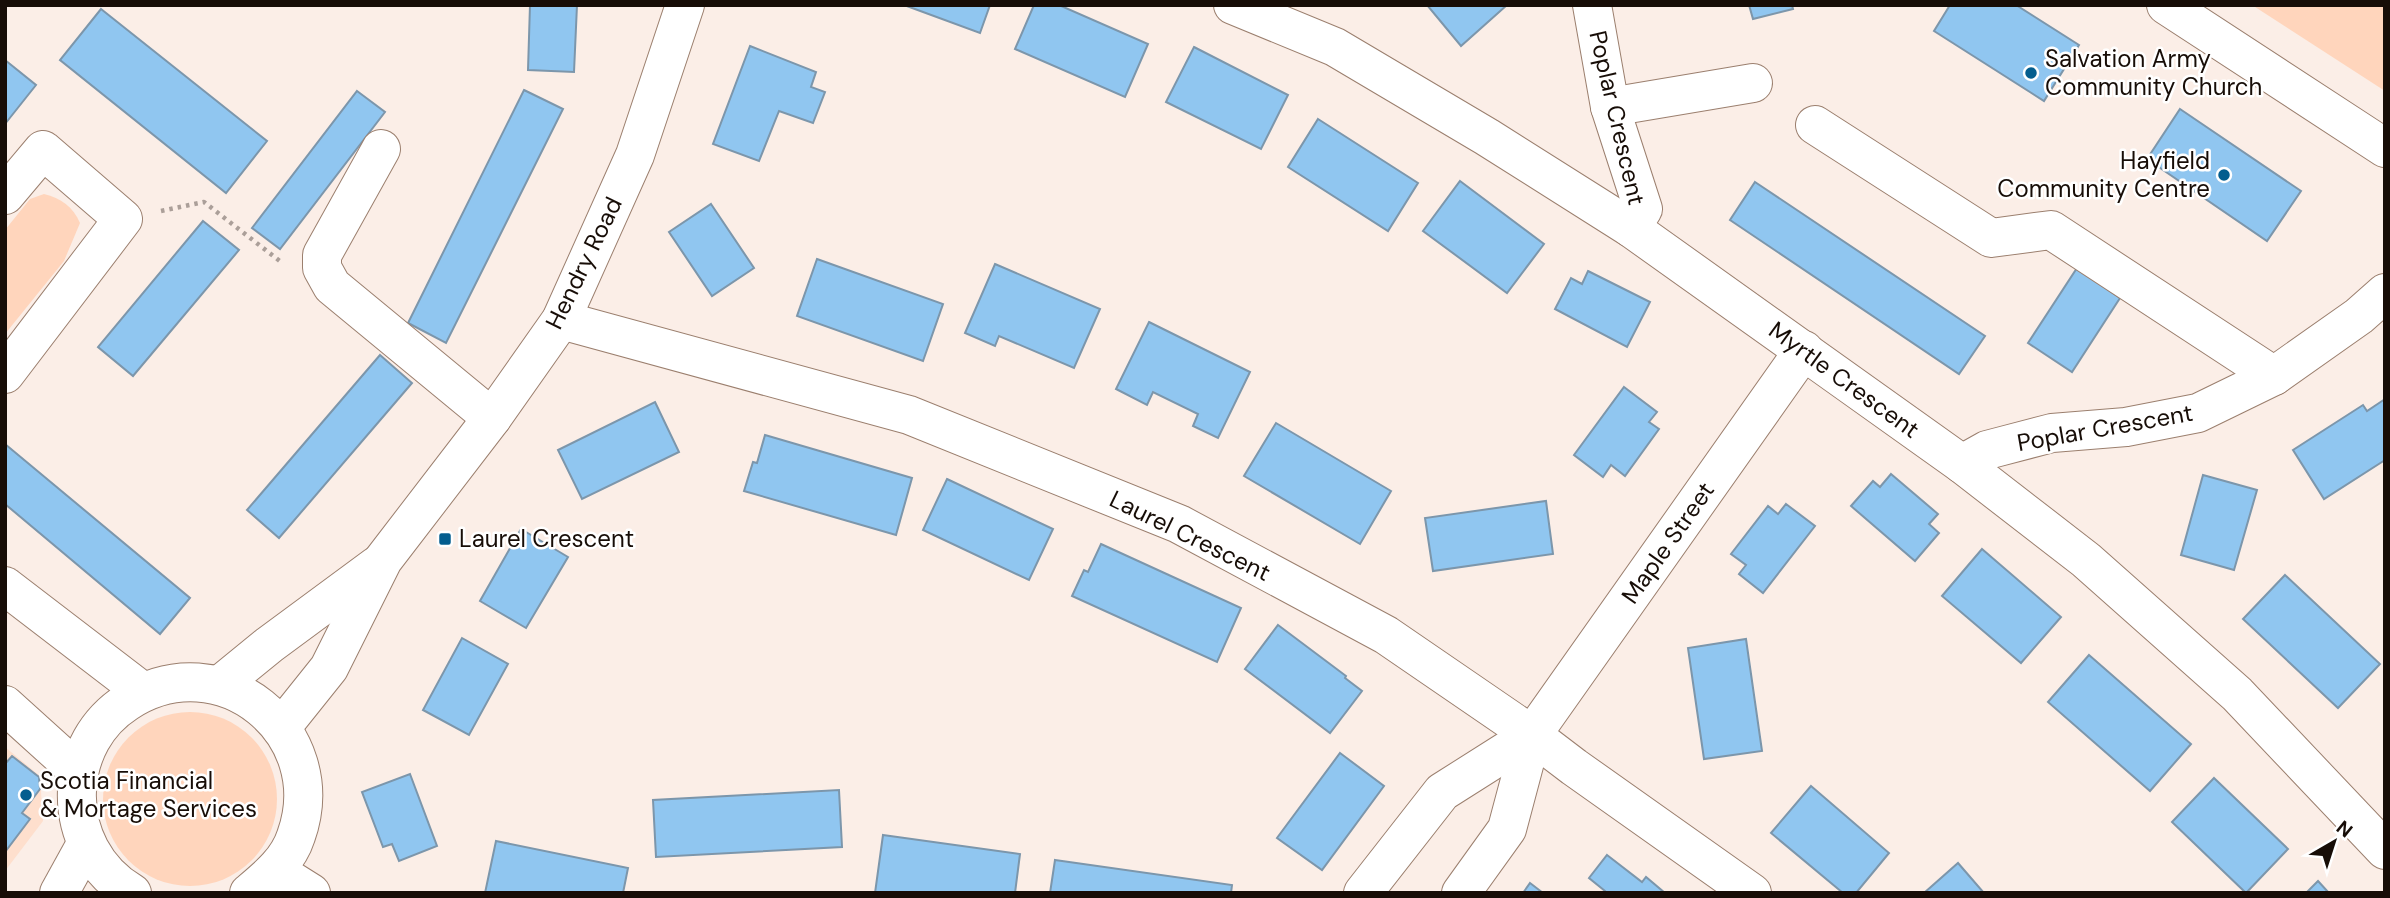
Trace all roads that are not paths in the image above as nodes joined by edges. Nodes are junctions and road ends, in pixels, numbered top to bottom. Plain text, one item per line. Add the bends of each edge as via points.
1 (685, 5) edge
2 (1233, 5) edge
3 (1592, 5) edge
4 (2166, 5) edge
5 (1753, 83) dead end
6 (1610, 107) junction
7 (1815, 125) dead end
8 (2385, 148) edge
9 (381, 149) dead end
10 (5, 195) edge
11 (1631, 228) junction
12 (2385, 293) edge
13 (561, 320) junction
14 (1804, 350) junction
15 (5, 374) edge
16 (2274, 376) junction
17 (492, 418) junction
18 (1962, 464) junction
19 (383, 560) junction
20 (5, 586) edge
21 (220, 685) junction
22 (142, 691) junction
23 (11, 721) edge
24 (281, 728) junction
25 (1532, 735) junction
26 (78, 771) junction
27 (86, 844) junction
28 (2385, 850) edge
29 (263, 882) edge
30 (59, 893) edge
31 (132, 893) edge
32 (311, 893) edge
33 (1363, 893) edge
34 (1461, 893) edge
35 (1752, 893) edge

1 - 13 street, Hendry Road via 635,155
2 - 11 street, Myrtle Crescent via 1335,47
3 - 6 street, Poplar Crescent
4 - 8 street
5 - 6 street
6 - 11 street, Poplar Crescent via 1643,209
7 - 16 street via 1991,238 2051,230
9 - 17 street via 322,255 322,268 332,286
10 - 15 street via 43,150 123,219
11 - 14 street, Myrtle Crescent
12 - 16 street, Poplar Crescent
13 - 17 street, Hendry Road
13 - 25 street, Laurel Crescent via 909,415 1179,524 1385,635
14 - 18 street, Myrtle Crescent
14 - 25 street, Maple Street
16 - 18 street, Poplar Crescent via 2198,414 2126,427 2052,433 1987,450
17 - 19 street, Hendry Road
18 - 28 street, Myrtle Crescent via 2086,561 2237,694
19 - 21 street, Hendry Road
19 - 24 street, Hendry Road via 329,668
20 - 22 street
21 - 22 street via 167,683
21 - 24 street via 265,709
22 - 26 street via 113,711 90,738
23 - 26 street
24 - 29 street via 299,762 304,800 296,838
25 - 33 street, Maple Street via 1442,792
25 - 34 street, Maple Street via 1507,829
25 - 35 street, Laurel Crescent
26 - 27 street via 76,808
27 - 30 street
27 - 31 street via 100,867
29 - 32 street

